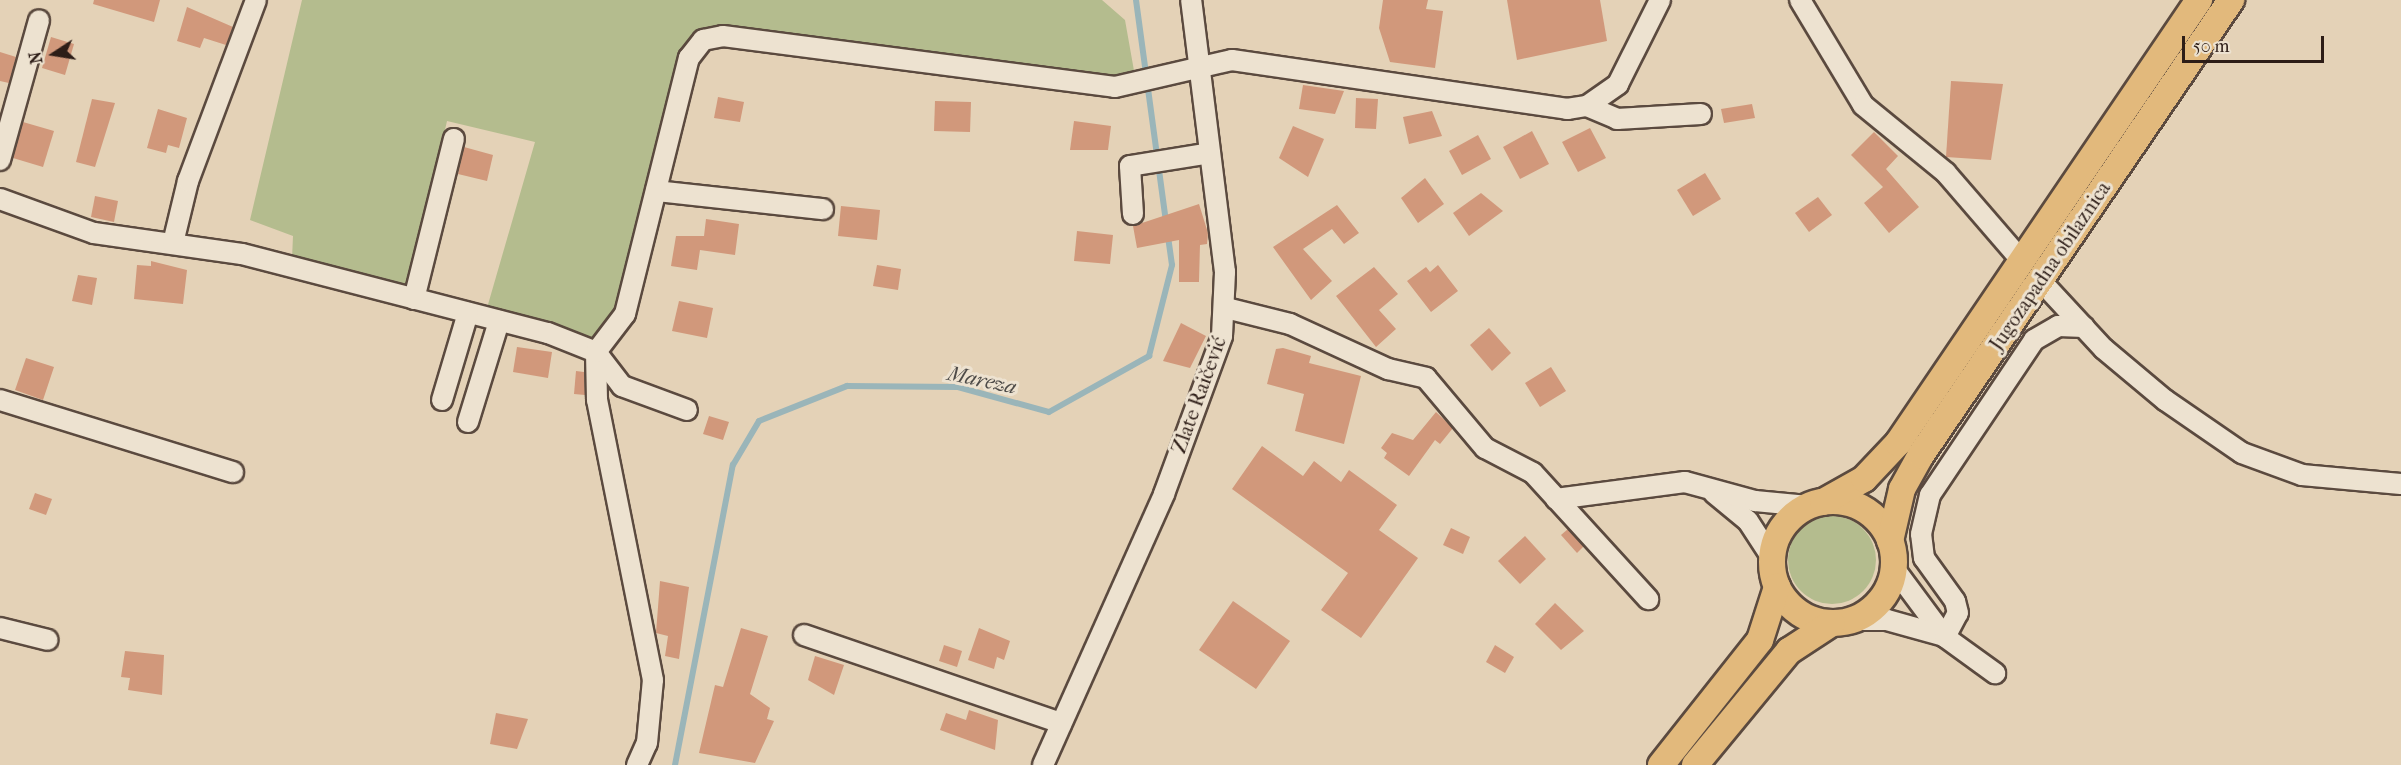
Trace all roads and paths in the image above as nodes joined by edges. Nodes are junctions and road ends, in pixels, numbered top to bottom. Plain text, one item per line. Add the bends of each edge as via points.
1 (256, 0) edge
2 (1191, 0) edge
3 (1659, 0) edge
4 (1800, 0) edge
5 (2199, 0) edge
6 (2231, 0) edge
7 (39, 20) dead end
8 (1200, 69) junction
9 (1587, 106) junction
10 (1701, 114) dead end
11 (454, 139) dead end
12 (1210, 153) junction
13 (0, 160) edge
14 (656, 191) junction
15 (0, 199) edge
16 (823, 209) dead end
17 (1133, 214) dead end
18 (173, 243) junction
19 (2021, 260) junction
20 (2040, 280) junction
21 (414, 299) junction
22 (1226, 308) junction
23 (468, 313) junction
24 (499, 321) junction
25 (2084, 327) junction
26 (596, 352) junction
27 (0, 400) edge
28 (441, 400) dead end
29 (687, 410) dead end
30 (468, 422) dead end
31 (233, 472) dead end
32 (2401, 484) edge
33 (1704, 486) junction
34 (1556, 500) junction
35 (1815, 504) junction
36 (1890, 541) junction
37 (1772, 558) junction
38 (1893, 567) junction
39 (1777, 587) junction
40 (1648, 599) dead end
41 (1843, 622) junction
42 (0, 628) edge
43 (804, 635) dead end
44 (1945, 637) junction
45 (48, 640) dead end
46 (1995, 673) dead end
47 (1061, 723) junction
48 (637, 765) edge
49 (1043, 765) edge
50 (1661, 765) edge
51 (1695, 765) edge

1 - 18 street via 188,181
2 - 8 street, Zlate Raičević
3 - 9 street via 1632,63 1618,84
4 - 19 street via 1863,105 1946,173
5 - 19 main road, Jugozapadna obilaznica
6 - 20 main road, Jugozapadna obilaznica
7 - 13 street
8 - 9 street via 1232,60 1567,109
8 - 12 street, Zlate Raičević
8 - 14 street via 1134,87 712,37 694,48 689,58
9 - 10 street via 1617,119
11 - 21 street
12 - 17 street via 1128,168
12 - 22 street, Zlate Raičević
14 - 16 street
14 - 26 street via 625,314
15 - 18 street via 94,233
18 - 21 street via 242,255
19 - 35 main road, Jugozapadna obilaznica via 1898,443 1864,479
20 - 25 street
20 - 36 main road, Jugozapadna obilaznica via 1921,455 1902,489
21 - 23 street
22 - 34 street via 1290,324 1388,369 1426,378 1485,448 1518,462
22 - 47 street, Zlate Raičević via 1222,336 1164,494
23 - 24 street
23 - 28 street
24 - 26 street
24 - 30 street
25 - 32 street via 2165,400 2242,453 2302,475
25 - 44 street via 2058,326 2034,340 1930,495 1921,534 1924,558 1958,613
26 - 29 street via 622,386
26 - 48 street via 597,400 652,680 647,743
27 - 31 street
33 - 34 street via 1685,482
33 - 35 street via 1755,501
33 - 37 street via 1748,521
34 - 40 street
35 - 36 main road via 1863,509
35 - 37 main road via 1783,527
36 - 38 main road
37 - 39 main road
38 - 41 main road via 1881,600
38 - 44 street
39 - 41 main road via 1799,613
39 - 50 main road via 1760,640
41 - 44 street via 1911,625
41 - 51 main road via 1789,651
42 - 45 street
43 - 47 street
44 - 46 street
47 - 49 street, Zlate Raičević

